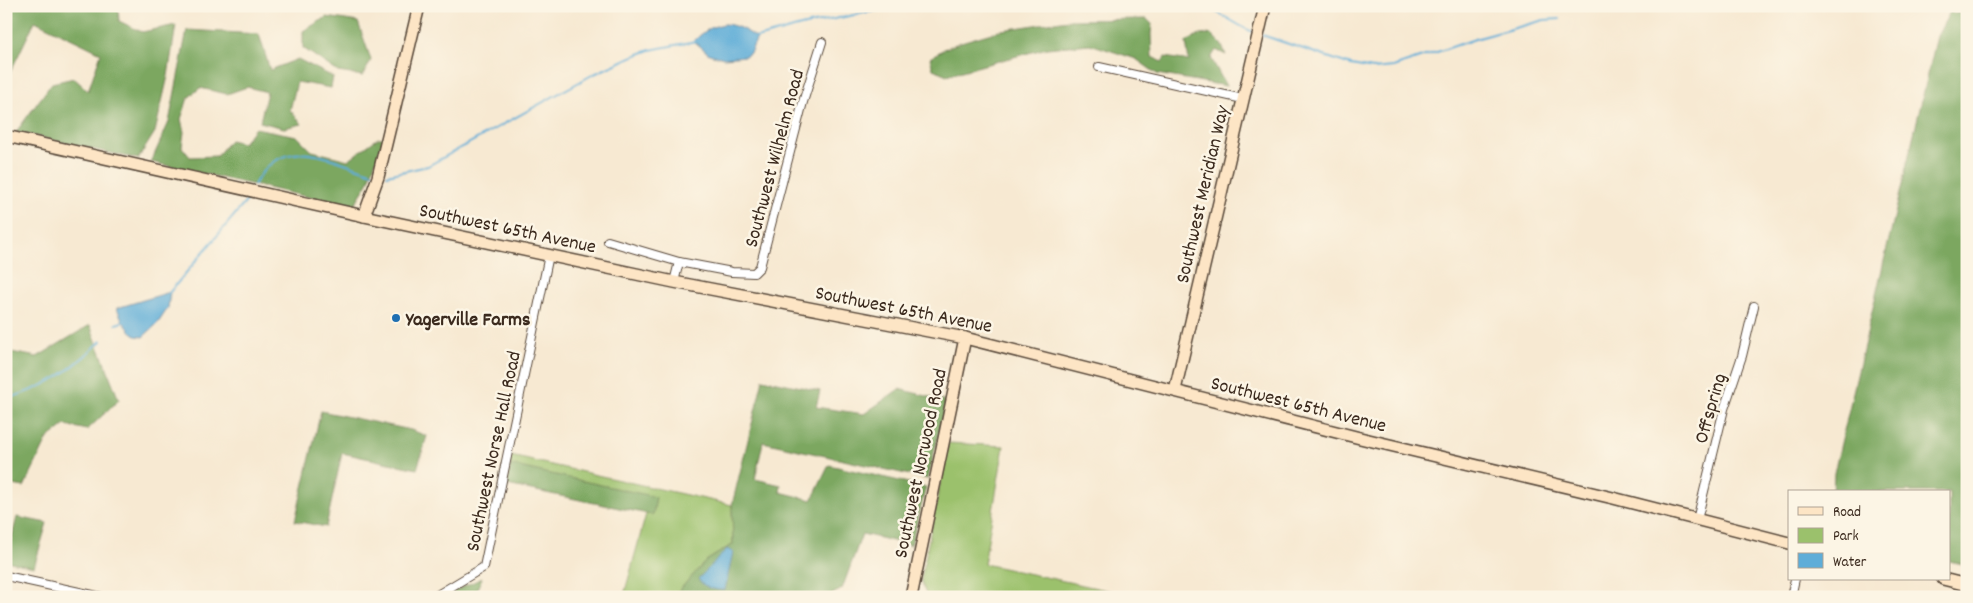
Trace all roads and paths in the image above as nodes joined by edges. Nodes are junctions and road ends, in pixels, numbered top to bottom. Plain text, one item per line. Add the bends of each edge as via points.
1 (420, 6) edge
2 (1265, 6) edge
3 (822, 42) dead end
4 (1099, 68) dead end
5 (1243, 99) junction
6 (6, 136) edge
7 (364, 216) junction
8 (608, 241) dead end
9 (549, 255) junction
10 (679, 262) junction
11 (674, 282) junction
12 (1754, 306) dead end
13 (964, 338) junction
14 (1175, 390) junction
15 (1697, 520) junction
16 (1788, 543) edge
17 (6, 576) edge
18 (1795, 580) edge
19 (1947, 580) edge
20 (1967, 585) edge
21 (102, 597) edge
22 (434, 597) edge
23 (911, 597) edge
24 (1790, 597) edge

1 - 7 main road via 378,177
2 - 5 main road, Southwest Meridian Way
3 - 10 street, Southwest Wilhelm Road via 760,267 754,273 745,274
4 - 5 street
5 - 14 main road, Southwest Meridian Way
6 - 7 main road, Southwest 65th Avenue
7 - 9 main road, Southwest 65th Avenue
8 - 10 street, Southwest Wilhelm Road
9 - 11 main road, Southwest 65th Avenue
9 - 22 street, Southwest Norse Hall Road via 484,567
10 - 11 street
11 - 13 main road, Southwest 65th Avenue
12 - 15 street, Offspring
13 - 14 main road, Southwest 65th Avenue
13 - 23 main road, Southwest Norwood Road
14 - 15 main road, Southwest 65th Avenue
15 - 16 main road, Southwest 65th Avenue
17 - 21 street
18 - 24 street
19 - 20 main road

